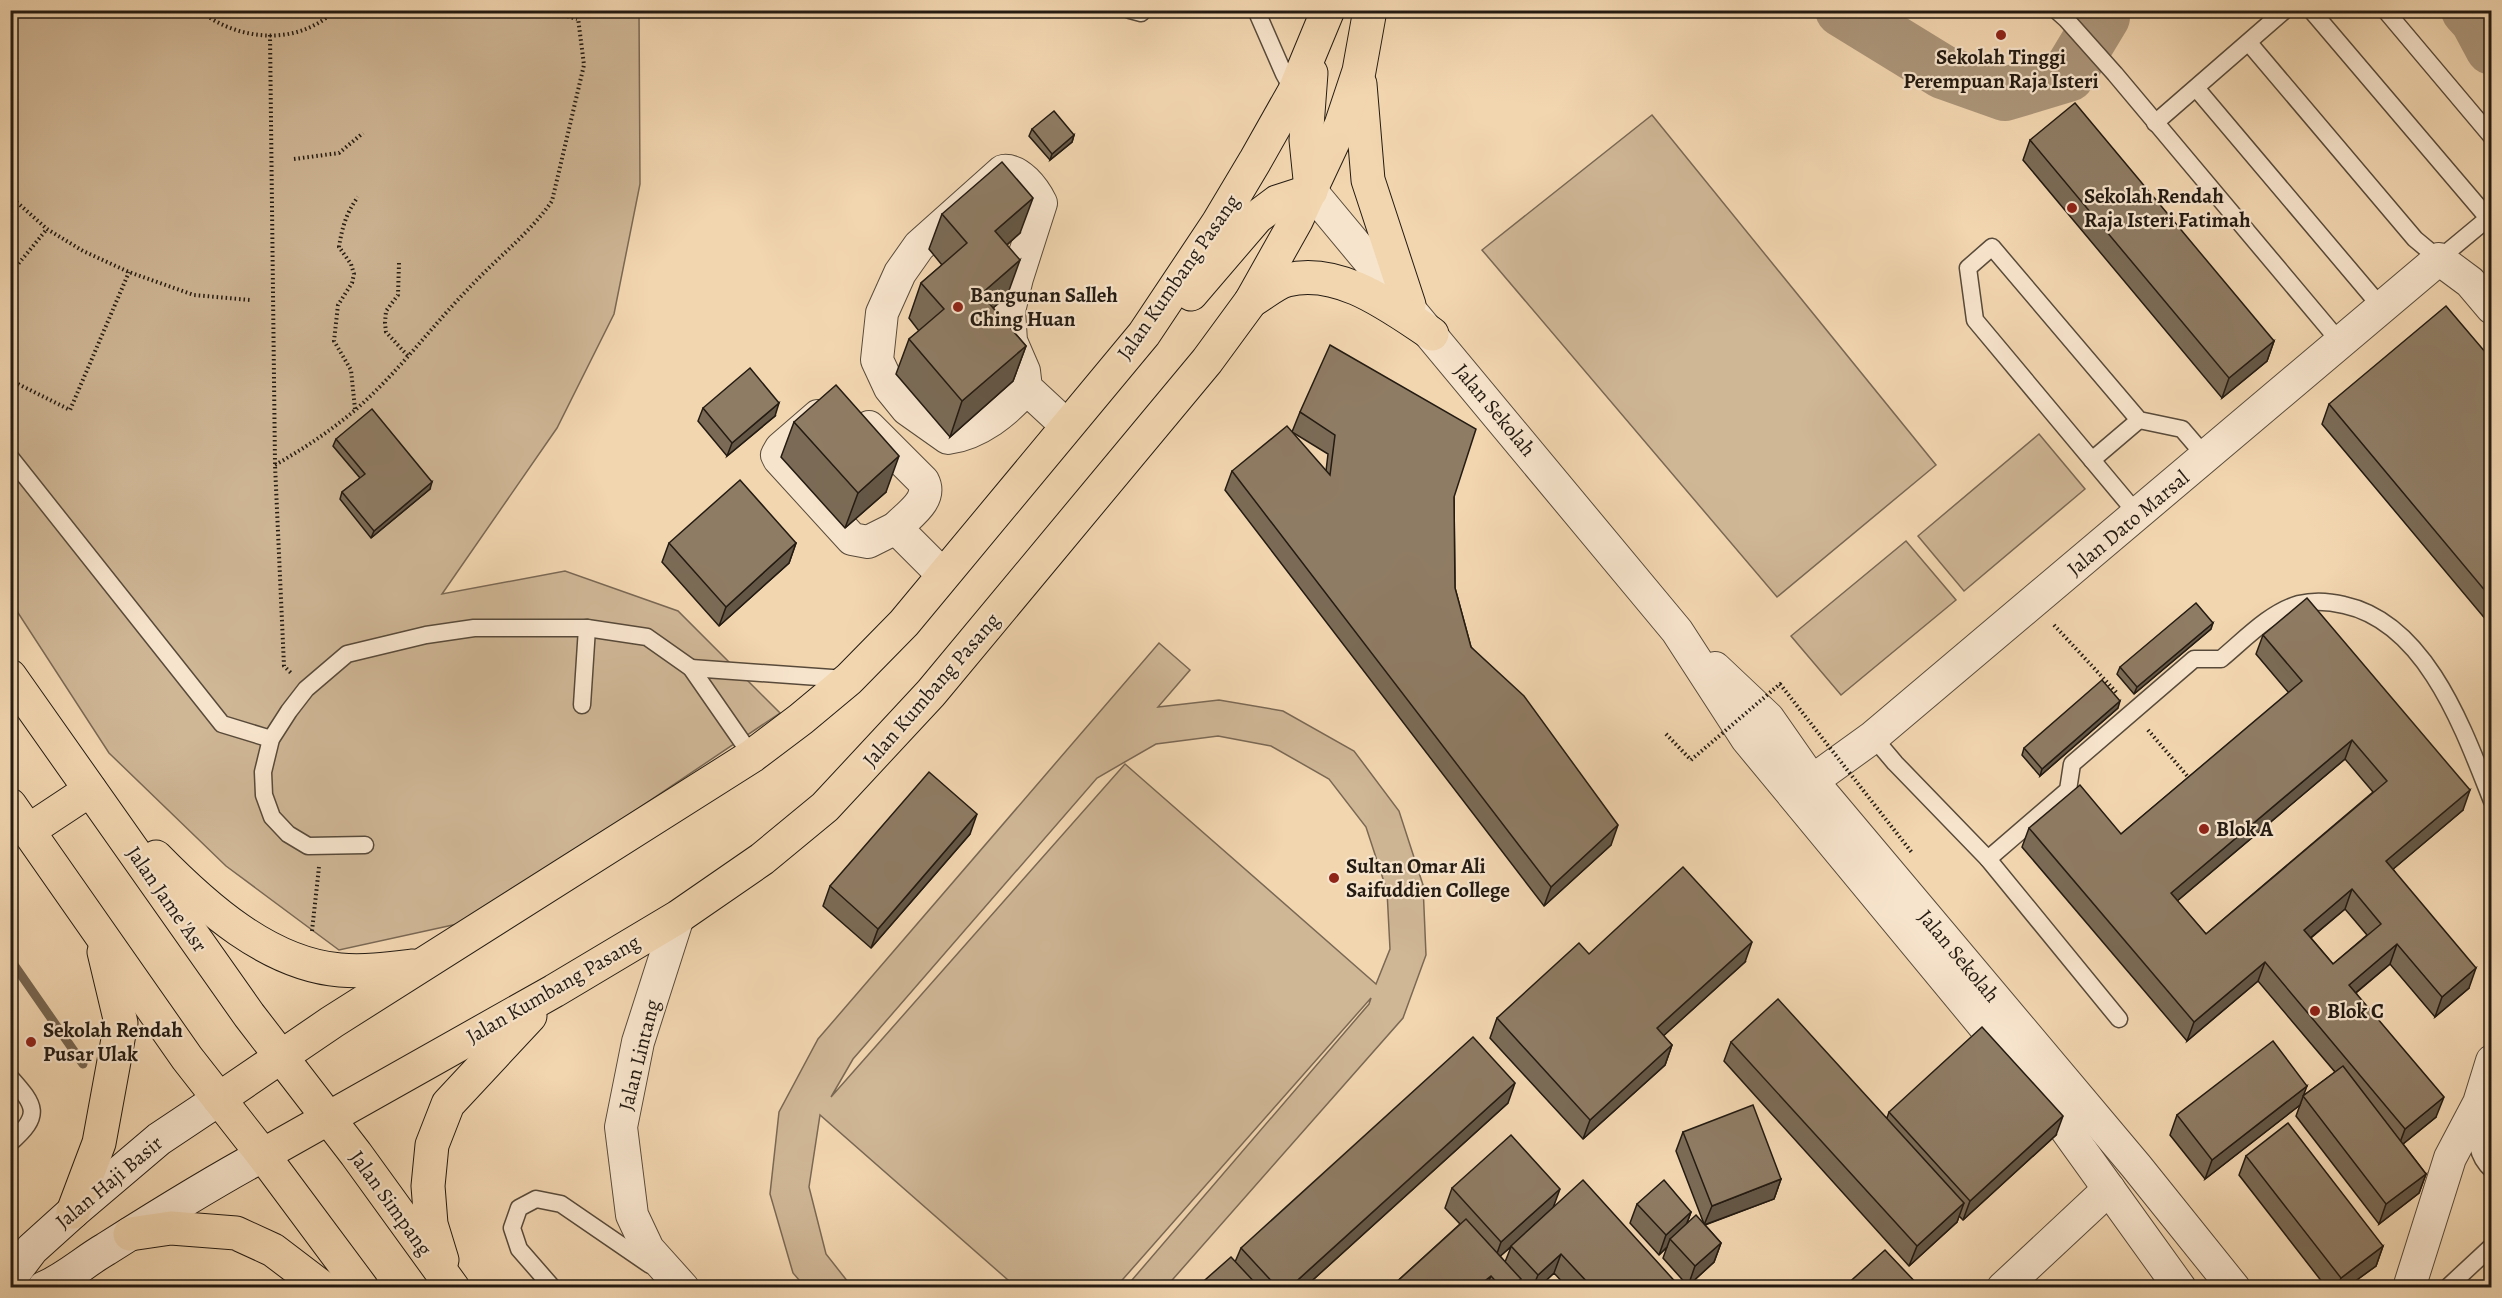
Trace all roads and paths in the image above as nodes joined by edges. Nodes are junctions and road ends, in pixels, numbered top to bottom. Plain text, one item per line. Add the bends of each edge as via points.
1 (24, 10) edge
2 (199, 10) edge
3 (335, 10) edge
4 (546, 10) edge
5 (577, 10) edge
6 (1130, 10) edge
7 (1144, 10) edge
8 (1256, 10) edge
9 (1328, 10) edge
10 (1370, 10) edge
11 (2285, 10) edge
12 (2311, 10) edge
13 (2385, 10) edge
14 (10, 15) edge
15 (2061, 15) edge
16 (577, 19) junction
17 (270, 35) junction
18 (2249, 43) junction
19 (1315, 47) junction
20 (1359, 71) junction
21 (2196, 88) junction
22 (1294, 92) junction
23 (2156, 123) junction
24 (363, 133) dead end
25 (2492, 137) edge
26 (294, 159) dead end
27 (1311, 191) junction
28 (10, 196) edge
29 (358, 197) dead end
30 (2490, 217) edge
31 (46, 229) junction
32 (2439, 259) junction
33 (399, 263) dead end
34 (129, 272) junction
35 (10, 274) edge
36 (250, 300) dead end
37 (1251, 301) junction
38 (1408, 305) junction
39 (2382, 308) junction
40 (2492, 308) edge
41 (1144, 334) junction
42 (1432, 334) junction
43 (2340, 342) junction
44 (408, 356) junction
45 (10, 380) edge
46 (1026, 388) junction
47 (355, 410) junction
48 (2139, 420) junction
49 (1067, 426) junction
50 (10, 457) edge
51 (2206, 457) junction
52 (2092, 460) junction
53 (275, 465) junction
54 (2138, 515) junction
55 (896, 528) junction
56 (943, 575) junction
57 (2033, 602) junction
58 (586, 628) junction
59 (1677, 631) junction
60 (691, 668) junction
61 (10, 676) edge
62 (849, 679) junction
63 (306, 689) junction
64 (582, 705) dead end
65 (2133, 711) junction
66 (1666, 734) dead end
67 (1873, 737) junction
68 (271, 739) junction
69 (752, 756) junction
70 (2189, 778) edge
71 (1812, 781) junction
72 (90, 790) junction
73 (2492, 801) edge
74 (20, 818) edge
75 (365, 845) dead end
76 (321, 846) junction
77 (1913, 854) dead end
78 (1988, 859) junction
79 (678, 917) junction
80 (99, 933) junction
81 (309, 964) junction
82 (424, 965) junction
83 (554, 991) junction
84 (2119, 1018) dead end
85 (282, 1056) junction
86 (2492, 1061) edge
87 (10, 1077) edge
88 (219, 1099) junction
89 (2479, 1103) junction
90 (328, 1118) junction
91 (10, 1143) edge
92 (263, 1155) junction
93 (2492, 1170) edge
94 (2109, 1189) junction
95 (73, 1212) junction
96 (130, 1234) junction
97 (2492, 1246) edge
98 (10, 1278) edge
99 (452, 1285) edge
100 (2449, 1286) dead end
101 (44, 1287) edge
102 (322, 1287) edge
103 (362, 1287) edge
104 (552, 1287) edge
105 (683, 1287) edge
106 (2002, 1287) edge
107 (2180, 1287) edge
108 (2234, 1287) edge
109 (2409, 1287) edge

1 - 14 path
2 - 17 path via 212,21 247,34
3 - 17 path via 293,35
4 - 16 path
5 - 16 path
6 - 7 lane
8 - 22 lane
9 - 19 main road, Jalan Kumbang Pasang
10 - 20 main road, Jalan Kumbang Pasang
11 - 18 lane
12 - 30 lane
13 - 25 lane
15 - 23 lane
16 - 44 path via 584,65 552,201
17 - 53 path
18 - 21 lane
18 - 32 lane via 2415,239
19 - 22 main road, Jalan Kumbang Pasang
19 - 27 main road via 1306,140
20 - 27 main road, Jalan Kumbang Pasang via 1341,125
20 - 38 main road via 1368,180
21 - 23 lane
21 - 39 lane
22 - 41 main road, Jalan Kumbang Pasang via 1218,224
23 - 43 lane
24 - 26 path via 339,153
27 - 37 main road, Jalan Kumbang Pasang
27 - 38 street, Jalan Sekolah
27 - 41 main road via 1277,202 1257,217 1195,291
28 - 31 path
29 - 47 path via 341,229 339,247 354,274 338,305 334,341 351,370
30 - 32 lane
31 - 34 path
31 - 35 path
32 - 39 street, Jalan Dato Marsal
32 - 40 street via 2470,282
33 - 44 path via 398,295 386,311 385,323 386,332
34 - 36 path via 194,295
34 - 45 path via 70,410
37 - 42 main road via 1286,280 1328,280 1348,284 1383,301
37 - 79 main road, Jalan Kumbang Pasang via 1207,361 878,753 825,807 762,859
38 - 42 street, Jalan Sekolah
39 - 43 street, Jalan Dato Marsal
41 - 49 main road, Jalan Kumbang Pasang
42 - 59 street, Jalan Sekolah
43 - 51 street, Jalan Dato Marsal
44 - 47 path
46 - 46 street via 1011,341 1009,311 1041,203 1036,193 1010,170 1003,171 919,246 900,273 882,313 877,360 890,388 908,409 948,438 993,420 1015,403
46 - 49 street
47 - 53 path via 308,446
48 - 51 lane via 2181,429
48 - 52 lane
48 - 52 lane via 1992,247 1968,268 1975,320
49 - 56 main road, Jalan Kumbang Pasang
50 - 68 lane via 222,724
51 - 54 street, Jalan Dato Marsal
52 - 54 lane
53 - 63 path via 284,666
54 - 57 street, Jalan Dato Marsal
55 - 55 street via 926,497 927,488 846,404 831,405 781,448 779,459 852,539 868,542
55 - 56 street
56 - 62 main road, Jalan Kumbang Pasang via 904,623
57 - 65 path
57 - 67 street, Jalan Dato Marsal
58 - 60 lane via 647,637
58 - 63 lane via 474,628 426,635 347,654
58 - 64 lane
59 - 71 street, Jalan Sekolah via 1768,718
59 - 94 street, Jalan Sekolah via 1747,739 2042,1096
60 - 62 lane
60 - 69 lane
61 - 72 main road, Jalan Jame 'Asr
62 - 69 main road, Jalan Kumbang Pasang
63 - 68 lane
65 - 70 path
65 - 73 lane via 2194,658 2221,659 2278,613 2298,604 2323,600 2355,607 2386,622 2442,687
65 - 78 lane via 2072,764 2067,790
66 - 77 path, bridge via 1691,760 1780,684
67 - 71 street, Jalan Dato Marsal
67 - 78 lane
68 - 76 lane via 263,772 264,795 272,816 288,834 308,846
69 - 82 main road, Jalan Kumbang Pasang
71 - 108 street, Jalan Sekolah
72 - 74 main road
72 - 81 main road via 184,886 237,931
72 - 85 main road, Jalan Jame 'Asr
74 - 80 main road
75 - 76 lane
76 - 81 path
78 - 84 lane
79 - 83 main road, Jalan Kumbang Pasang
79 - 105 street, Jalan Lintang via 638,1042 621,1127 632,1215 648,1249
80 - 88 main road
80 - 95 main road via 121,1023 99,1143
81 - 82 main road via 371,972
82 - 85 main road, Jalan Kumbang Pasang
83 - 90 main road, Jalan Kumbang Pasang
83 - 99 main road via 448,1104 432,1145 430,1224
85 - 88 main road, Jalan Kumbang Pasang
85 - 90 main road, Jalan Jame 'Asr
86 - 89 street
87 - 91 lane via 32,1107 28,1126
88 - 92 main road
88 - 95 main road, Jalan Haji Basir via 159,1139
89 - 93 lane via 2476,1141 2479,1156
89 - 109 street via 2450,1158
90 - 92 main road, Jalan Kumbang Pasang
90 - 99 main road, Jalan Simpang
92 - 96 main road
92 - 103 main road
94 - 106 street
94 - 107 street, Jalan Sekolah
95 - 98 main road, Jalan Haji Basir via 32,1249
96 - 101 main road via 58,1282
96 - 102 main road via 171,1228 236,1233 273,1250
97 - 100 lane
104 - 105 lane, Jalan Lintang via 519,1249 512,1228 519,1208 536,1198 561,1204

